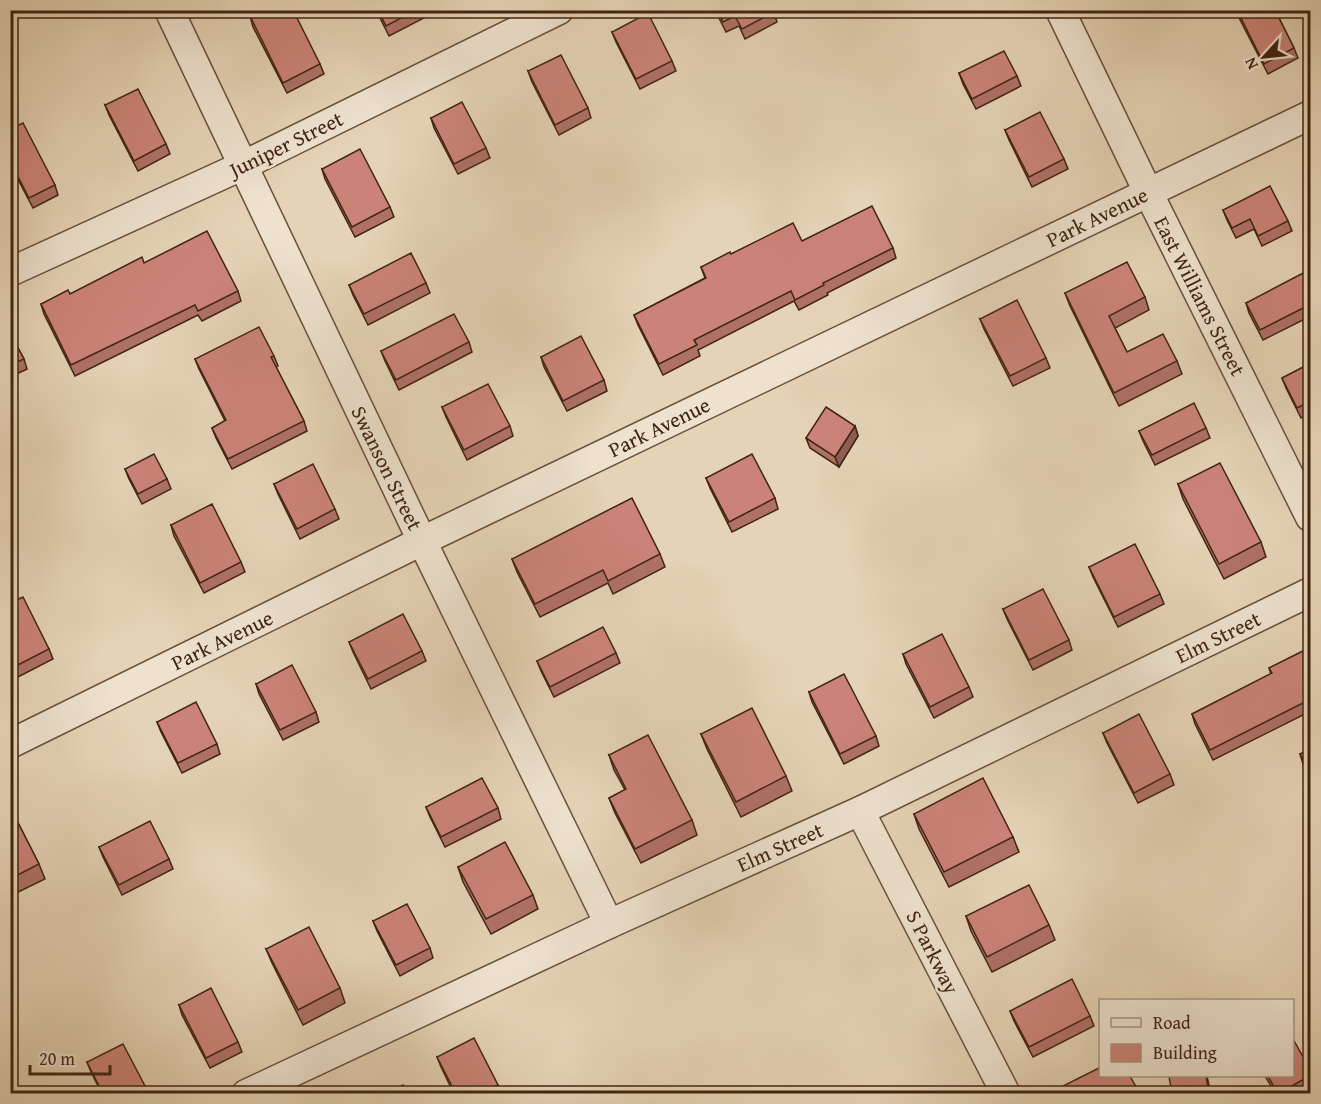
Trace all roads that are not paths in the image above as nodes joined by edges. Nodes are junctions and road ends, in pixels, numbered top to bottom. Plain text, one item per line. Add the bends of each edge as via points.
1 (169, 10) edge
2 (559, 10) edge
3 (1060, 10) edge
4 (1311, 115) edge
5 (242, 166) junction
6 (1148, 192) junction
7 (10, 272) edge
8 (1311, 517) edge
9 (422, 541) junction
10 (1311, 592) edge
11 (10, 744) edge
12 (860, 812) junction
13 (609, 924) junction
14 (292, 1084) edge
15 (246, 1094) edge
16 (1006, 1094) edge

1 - 5 street, Swanson Street
2 - 5 street, Juniper Street
3 - 6 street, East Williams Street
4 - 6 street, Park Avenue
5 - 7 street, Juniper Street
5 - 9 street, Swanson Street
6 - 8 street, East Williams Street
6 - 9 street, Park Avenue
9 - 11 street, Park Avenue
9 - 13 street, Swanson Street
10 - 12 street, Elm Street
12 - 13 street, Elm Street
12 - 16 street, S Parkway
13 - 14 street, Elm Street
14 - 15 street, Elm Street

